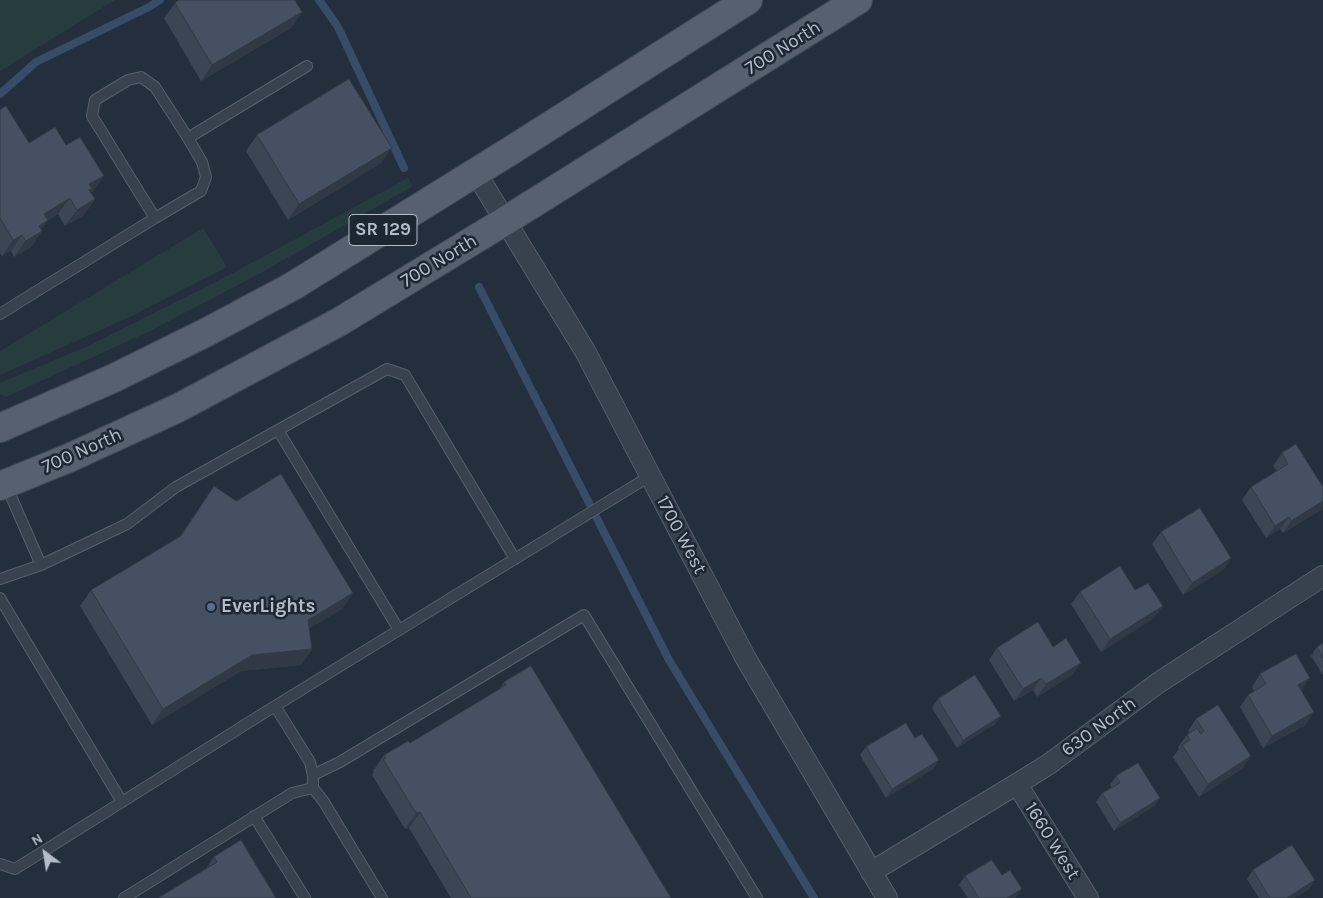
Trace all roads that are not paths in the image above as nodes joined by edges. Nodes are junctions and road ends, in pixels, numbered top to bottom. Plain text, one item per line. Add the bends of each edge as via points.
1 (748, 0) edge
2 (858, 0) edge
3 (307, 66) dead end
4 (188, 138) junction
5 (476, 173) junction
6 (155, 218) junction
7 (505, 221) junction
8 (0, 314) edge
9 (0, 428) edge
10 (278, 430) junction
11 (650, 476) junction
12 (3, 485) edge
13 (515, 559) junction
14 (41, 565) junction
15 (1323, 576) edge
16 (0, 579) edge
17 (0, 598) edge
18 (399, 630) junction
19 (275, 706) junction
20 (313, 775) junction
21 (1017, 784) junction
22 (313, 788) junction
23 (122, 802) junction
24 (254, 816) junction
25 (0, 864) edge
26 (871, 872) junction
27 (124, 898) edge
28 (305, 898) edge
29 (382, 898) edge
30 (757, 898) edge
31 (887, 898) edge
32 (1088, 898) edge

1 - 5 main road, SR 129
2 - 7 main road, 700 North / SR 129
3 - 4 lane
4 - 6 lane via 202,162 206,177 201,191
4 - 6 lane via 155,87 141,77 128,80 95,100 92,116
5 - 7 street, 1700 West
5 - 9 main road, SR 129 via 293,286 114,378
6 - 8 lane
7 - 11 street, 1700 West via 585,351
7 - 12 main road, 700 North / SR 129 via 339,322 178,408
10 - 13 lane via 387,369 405,375
10 - 14 lane via 176,487 126,524
10 - 18 lane
11 - 13 lane
11 - 26 street, 1700 West via 745,657
12 - 14 lane
13 - 18 lane
14 - 16 lane
15 - 21 street, 630 North via 1158,683
17 - 23 lane
18 - 19 lane
19 - 20 lane via 310,762
19 - 23 lane
20 - 22 lane
20 - 30 lane via 340,762 584,615
21 - 26 street, 630 North
21 - 32 street, 1660 West
22 - 24 lane via 292,793
22 - 29 lane
23 - 25 lane via 15,869
24 - 27 lane
24 - 28 lane
26 - 31 street, 1700 West

